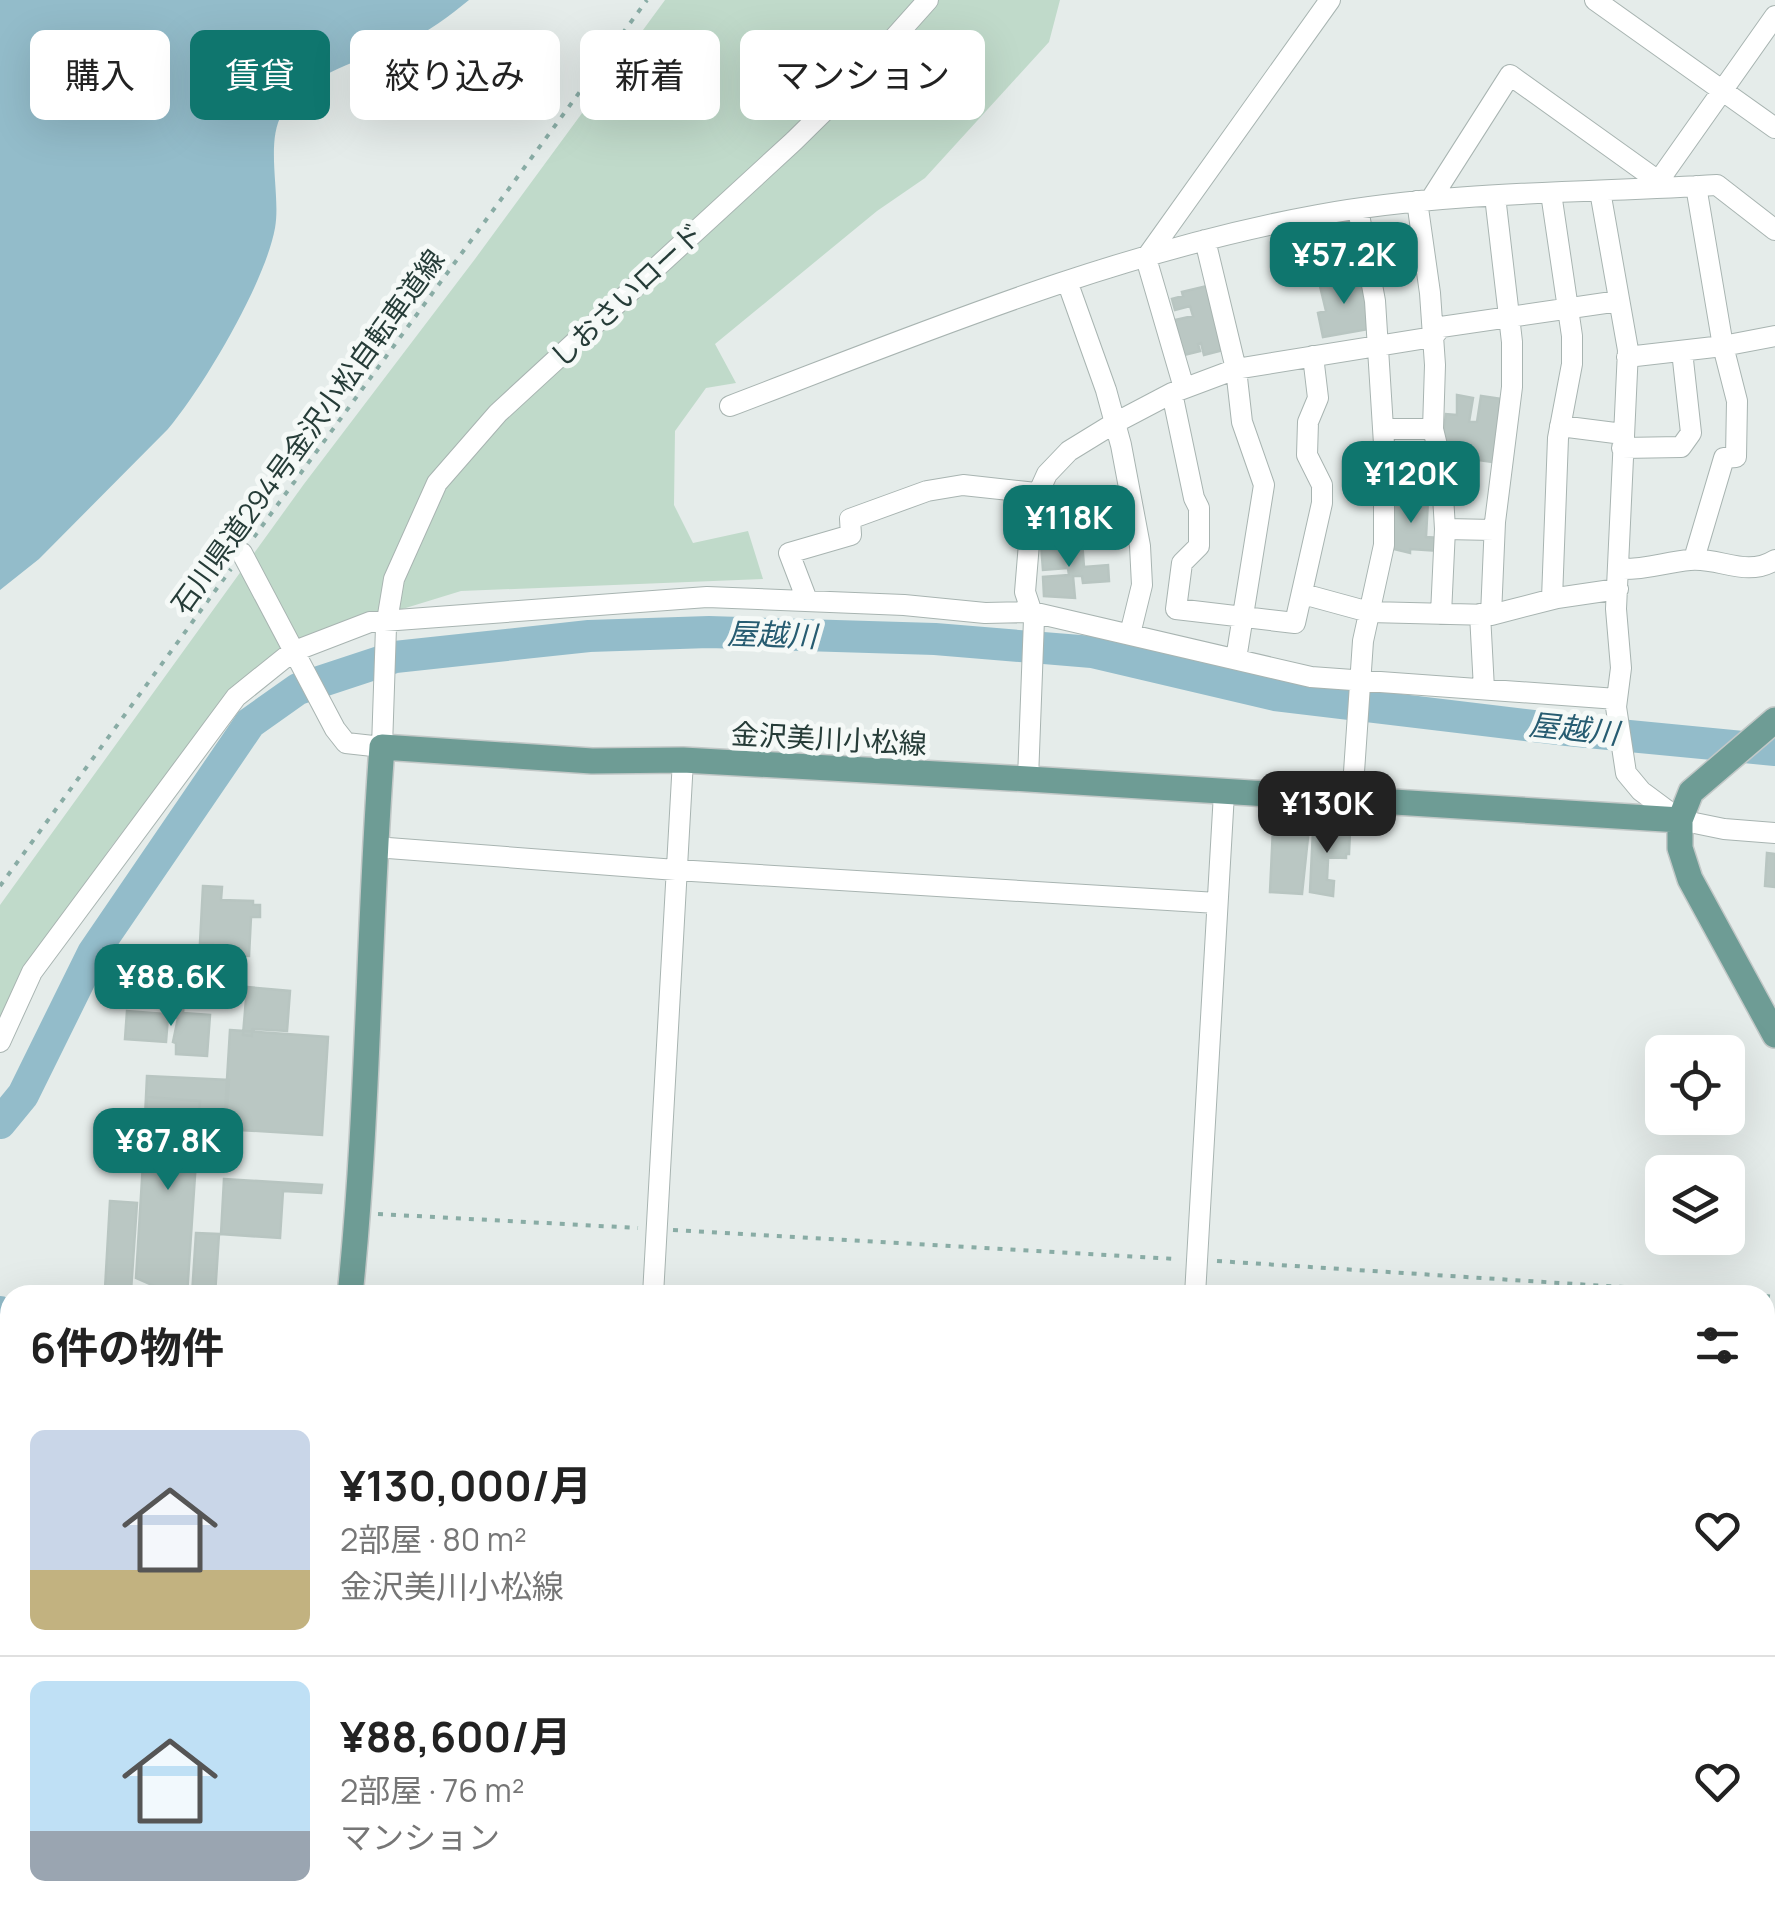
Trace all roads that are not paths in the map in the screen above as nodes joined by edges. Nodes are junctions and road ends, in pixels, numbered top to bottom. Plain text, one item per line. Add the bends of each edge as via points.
1 (928, 0) edge
2 (1330, 0) edge
3 (1595, 0) edge
4 (1775, 16) edge
5 (1722, 91) junction
6 (1775, 128) edge
7 (1657, 184) junction
8 (1696, 186) junction
9 (1600, 191) junction
10 (1551, 194) junction
11 (1495, 196) junction
12 (1424, 200) junction
13 (1358, 209) junction
14 (1775, 230) edge
15 (1205, 240) junction
16 (1146, 258) junction
17 (1066, 281) junction
18 (1619, 301) junction
19 (1568, 308) junction
20 (1509, 316) junction
21 (1433, 336) junction
22 (1775, 336) edge
23 (1378, 345) junction
24 (1722, 346) junction
25 (1682, 350) junction
26 (1313, 356) junction
27 (1627, 356) junction
28 (1236, 369) junction
29 (1178, 391) junction
30 (730, 406) dead end
31 (1115, 423) junction
32 (1560, 426) junction
33 (1433, 429) junction
34 (1384, 430) junction
35 (1623, 441) junction
36 (1036, 493) junction
37 (1445, 529) junction
38 (1494, 530) junction
39 (242, 554) road end
40 (1694, 559) junction
41 (1775, 560) edge
42 (1619, 579) junction
43 (1303, 594) junction
44 (1552, 599) junction
45 (807, 600) junction
46 (1369, 612) junction
47 (1440, 614) junction
48 (1033, 615) junction
49 (1485, 615) junction
50 (1242, 616) junction
51 (387, 624) junction
52 (1130, 634) junction
53 (294, 656) junction
54 (1236, 660) junction
55 (1361, 683) junction
56 (1484, 688) junction
57 (1616, 703) junction
58 (1775, 720) edge
59 (382, 746) junction
60 (683, 760) junction
61 (1028, 780) junction
62 (1224, 793) junction
63 (1352, 801) junction
64 (1680, 820) junction
65 (1775, 833) edge
66 (374, 847) junction
67 (676, 870) junction
68 (1216, 903) junction
69 (1775, 1036) edge
70 (0, 1042) edge
71 (351, 1285) edge
72 (654, 1285) edge
73 (1196, 1285) edge

1 - 51 street, しおさいロード via 794,141 454,461 437,483 394,579
2 - 16 street
3 - 5 street
4 - 5 street
5 - 6 street
5 - 7 street
7 - 8 street
7 - 9 street
7 - 12 street via 1510,75
8 - 14 street via 1717,185
8 - 24 street
9 - 10 street
9 - 18 street
10 - 11 street
10 - 19 street
11 - 12 street
11 - 20 street
12 - 13 street
12 - 21 street
13 - 15 street
13 - 23 street
15 - 16 street
15 - 28 street
16 - 17 street
16 - 29 street
17 - 30 street
17 - 31 street
18 - 19 street
18 - 27 street
19 - 20 street
19 - 32 street via 1572,364
20 - 21 street via 1440,326
20 - 38 street via 1512,387
21 - 23 street
21 - 33 street
22 - 24 street
23 - 26 street
23 - 34 street
24 - 25 street
24 - 40 street via 1737,400 1736,457 1724,458
25 - 27 street
25 - 35 street via 1691,434 1681,448
26 - 28 street
26 - 43 street via 1318,398 1308,422 1307,455 1322,485 1322,503
27 - 35 street
28 - 29 street
28 - 50 street via 1242,422 1264,485
29 - 31 street
29 - 50 street via 1199,508 1199,546 1182,564 1176,609
31 - 36 street via 1069,451
31 - 52 street via 1140,546 1142,585
32 - 35 street
32 - 44 street
33 - 34 street
33 - 37 street
34 - 46 street via 1384,544
35 - 42 street
36 - 45 street via 964,485 927,490 850,520 851,535 789,553
36 - 48 street via 1025,592
37 - 38 street
37 - 47 street
38 - 49 street
39 - 53 street
40 - 41 street via 1734,568
40 - 42 street
42 - 44 street
42 - 57 street via 1622,668
43 - 46 street
43 - 50 street via 1296,623
44 - 49 street
45 - 48 street
45 - 51 street via 707,598
46 - 47 street
46 - 55 street
47 - 49 street
48 - 52 street
48 - 61 street
49 - 56 street
50 - 54 street
51 - 53 street via 370,622
51 - 59 street, しおさいロード
52 - 54 street
53 - 59 street via 346,743
53 - 70 street via 224,712 32,972
54 - 55 street
55 - 56 street
55 - 63 street
56 - 57 street
57 - 64 street via 1626,773
58 - 64 main road via 1691,792
59 - 60 main road, 金沢美川小松線
59 - 66 main road
60 - 61 main road, 金沢美川小松線
60 - 67 street
61 - 62 main road, 金沢美川小松線
62 - 63 main road, 金沢美川小松線
62 - 68 street
63 - 64 main road, 金沢美川小松線
64 - 65 street
64 - 69 main road via 1690,879
66 - 67 street
66 - 71 main road
67 - 68 street
67 - 72 street
68 - 73 street

